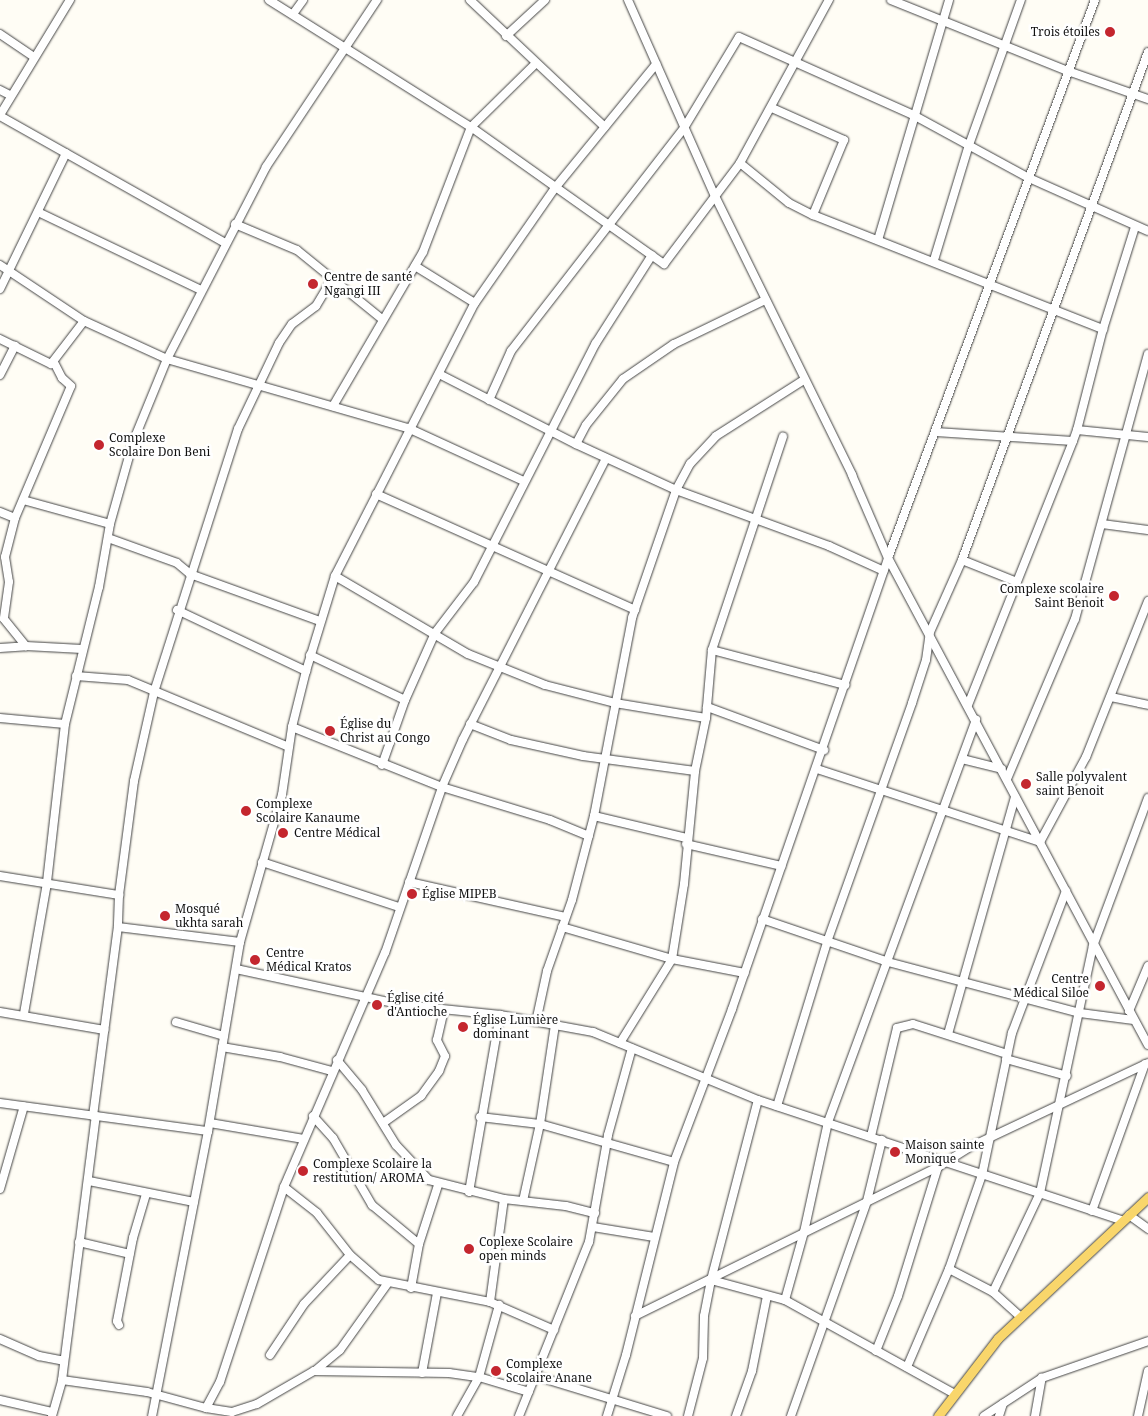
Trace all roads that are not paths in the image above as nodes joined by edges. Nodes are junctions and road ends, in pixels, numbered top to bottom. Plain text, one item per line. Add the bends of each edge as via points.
1 (70, 0) edge
2 (269, 0) edge
3 (303, 0) edge
4 (377, 0) edge
5 (470, 0) edge
6 (545, 0) edge
7 (628, 0) edge
8 (829, 0) edge
9 (891, 0) edge
10 (949, 0) edge
11 (1021, 0) edge
12 (1095, 0) edge
13 (903, 2) edge
14 (293, 14) junction
15 (942, 20) junction
16 (0, 34) edge
17 (506, 36) junction
18 (1004, 45) junction
19 (345, 46) junction
20 (1148, 52) edge
21 (34, 58) junction
22 (535, 64) junction
23 (656, 64) junction
24 (797, 64) junction
25 (1068, 71) junction
26 (0, 90) edge
27 (1132, 94) junction
28 (10, 95) junction
29 (1148, 99) edge
30 (772, 108) junction
31 (0, 115) edge
32 (913, 115) junction
33 (471, 127) junction
34 (605, 127) junction
35 (684, 128) junction
36 (969, 145) junction
37 (66, 154) junction
38 (740, 163) junction
39 (1029, 178) junction
40 (555, 188) junction
41 (715, 196) junction
42 (1090, 206) junction
43 (38, 212) junction
44 (813, 215) junction
45 (235, 224) junction
46 (609, 225) junction
47 (1135, 227) junction
48 (1148, 231) edge
49 (878, 240) junction
50 (225, 243) junction
51 (652, 255) junction
52 (934, 260) junction
53 (0, 265) edge
54 (415, 266) junction
55 (10, 270) junction
56 (332, 279) junction
57 (990, 283) junction
58 (0, 289) edge
59 (200, 290) junction
60 (766, 300) junction
61 (475, 303) junction
62 (1054, 310) junction
63 (382, 319) junction
64 (84, 321) junction
65 (1103, 329) junction
66 (0, 338) edge
67 (15, 346) junction
68 (1148, 354) edge
69 (166, 359) junction
70 (54, 362) junction
71 (439, 374) junction
72 (0, 375) edge
73 (804, 380) junction
74 (258, 386) junction
75 (489, 400) junction
76 (333, 406) junction
77 (408, 428) junction
78 (1077, 430) junction
79 (549, 431) junction
80 (936, 432) junction
81 (1124, 434) junction
82 (783, 437) dead end
83 (1148, 437) edge
84 (1007, 438) junction
85 (1073, 441) junction
86 (576, 444) junction
87 (606, 458) junction
88 (524, 481) junction
89 (676, 490) junction
90 (376, 494) junction
91 (23, 500) junction
92 (0, 512) edge
93 (15, 518) junction
94 (756, 519) junction
95 (110, 524) junction
96 (1102, 524) junction
97 (1148, 530) edge
98 (108, 538) junction
99 (492, 544) junction
100 (888, 558) junction
101 (962, 560) junction
102 (548, 570) junction
103 (884, 572) junction
104 (190, 574) junction
105 (335, 576) junction
106 (1018, 582) junction
107 (1148, 601) edge
108 (177, 610) junction
109 (635, 610) junction
110 (320, 621) junction
111 (930, 632) junction
112 (435, 633) junction
113 (26, 646) junction
114 (0, 648) edge
115 (82, 649) junction
116 (712, 650) junction
117 (310, 655) junction
118 (499, 667) junction
119 (306, 671) junction
120 (76, 676) junction
121 (845, 686) junction
122 (154, 692) junction
123 (1111, 697) junction
124 (405, 700) junction
125 (615, 704) junction
126 (968, 705) junction
127 (1148, 705) edge
128 (706, 707) junction
129 (0, 718) edge
130 (706, 718) junction
131 (976, 719) junction
132 (65, 724) junction
133 (470, 724) junction
134 (292, 727) junction
135 (289, 747) junction
136 (824, 750) junction
137 (604, 759) junction
138 (962, 759) junction
139 (382, 764) junction
140 (817, 769) junction
141 (1002, 769) junction
142 (695, 771) junction
143 (1007, 779) junction
144 (442, 786) junction
145 (881, 792) junction
146 (1014, 797) junction
147 (1148, 798) edge
148 (943, 812) junction
149 (594, 816) junction
150 (1006, 830) junction
151 (589, 836) junction
152 (686, 841) junction
153 (1040, 842) junction
154 (262, 862) junction
155 (781, 866) junction
156 (0, 876) edge
157 (409, 882) junction
158 (47, 883) junction
159 (1066, 891) junction
160 (120, 895) junction
161 (399, 907) junction
162 (565, 917) junction
163 (762, 919) junction
164 (118, 927) junction
165 (562, 927) junction
166 (240, 942) junction
167 (827, 942) junction
168 (1093, 946) junction
169 (672, 959) junction
170 (888, 962) junction
171 (1148, 966) edge
172 (236, 969) junction
173 (745, 973) junction
174 (962, 981) junction
175 (365, 997) junction
176 (1025, 997) junction
177 (444, 1010) junction
178 (1129, 1011) junction
179 (0, 1012) edge
180 (1080, 1013) junction
181 (24, 1014) junction
182 (500, 1015) junction
183 (1134, 1020) junction
184 (176, 1022) dead end
185 (536, 1022) junction
186 (555, 1025) junction
187 (104, 1030) junction
188 (948, 1034) junction
189 (224, 1036) junction
190 (620, 1043) junction
191 (1148, 1045) edge
192 (222, 1047) junction
193 (632, 1048) junction
194 (1006, 1056) junction
195 (337, 1060) junction
196 (1147, 1064) edge
197 (332, 1071) junction
198 (1067, 1076) junction
199 (703, 1079) junction
200 (758, 1100) junction
201 (0, 1103) edge
202 (1061, 1103) junction
203 (24, 1106) junction
204 (777, 1106) junction
205 (95, 1116) junction
206 (312, 1116) junction
207 (480, 1116) junction
208 (210, 1122) junction
209 (828, 1122) junction
210 (383, 1123) junction
211 (540, 1124) junction
212 (208, 1131) junction
213 (871, 1136) junction
214 (990, 1137) junction
215 (304, 1139) junction
216 (882, 1140) junction
217 (607, 1144) junction
218 (946, 1161) junction
219 (674, 1162) junction
220 (938, 1167) junction
221 (982, 1175) junction
222 (90, 1181) junction
223 (438, 1185) junction
224 (284, 1187) junction
225 (0, 1189) edge
226 (469, 1192) junction
227 (1040, 1193) junction
228 (146, 1194) junction
229 (1148, 1197) edge
230 (504, 1199) junction
231 (523, 1201) junction
232 (867, 1201) junction
233 (194, 1202) junction
234 (1092, 1211) junction
235 (595, 1213) junction
236 (1126, 1218) junction
237 (593, 1227) junction
238 (1148, 1229) edge
239 (804, 1232) junction
240 (654, 1236) junction
241 (79, 1242) junction
242 (419, 1244) junction
243 (130, 1254) junction
244 (350, 1255) junction
245 (949, 1270) junction
246 (711, 1280) junction
247 (387, 1284) junction
248 (411, 1288) junction
249 (993, 1292) junction
250 (437, 1293) junction
251 (767, 1296) junction
252 (785, 1300) junction
253 (490, 1302) junction
254 (500, 1305) junction
255 (635, 1316) junction
256 (1022, 1317) junction
257 (825, 1320) junction
258 (119, 1325) dead end
259 (554, 1330) junction
260 (0, 1339) edge
261 (1148, 1342) edge
262 (876, 1351) junction
263 (270, 1355) dead end
264 (64, 1361) junction
265 (906, 1367) junction
266 (314, 1370) junction
267 (1148, 1371) edge
268 (422, 1373) junction
269 (536, 1376) junction
270 (479, 1377) junction
271 (1042, 1378) junction
272 (62, 1380) junction
273 (529, 1392) junction
274 (953, 1393) junction
275 (156, 1394) junction
276 (614, 1399) junction
277 (0, 1400) edge
278 (1003, 1404) junction
279 (206, 1408) junction
280 (52, 1414) edge
281 (152, 1416) edge
282 (457, 1416) edge
283 (520, 1416) edge
284 (606, 1416) edge
285 (667, 1416) edge
286 (688, 1416) edge
287 (736, 1416) edge
288 (791, 1416) edge
289 (938, 1416) edge
290 (984, 1416) edge
291 (999, 1416) edge
292 (1035, 1416) edge
293 (1138, 1416) edge

1 - 21 street
2 - 14 street
3 - 14 street
4 - 19 street
5 - 17 street
6 - 17 street
7 - 23 street
8 - 24 street
9 - 13 street
10 - 15 street
11 - 18 street
12 - 25 street
13 - 15 street
14 - 19 street
15 - 18 street
15 - 32 street
16 - 21 street
17 - 22 street
18 - 25 street
18 - 36 street
19 - 33 street
19 - 45 street via 271,160
20 - 27 street
21 - 28 street
22 - 33 street
22 - 34 street
23 - 34 street
23 - 35 street
24 - 30 street
24 - 32 street
24 - 35 street via 739,38
25 - 27 street
25 - 39 street
26 - 28 street
27 - 29 street
27 - 42 street
28 - 31 street
30 - 38 street
30 - 44 street via 844,140
31 - 37 street
32 - 36 street
32 - 49 street
33 - 40 street
33 - 54 street
34 - 40 street
35 - 41 street
35 - 46 street
36 - 39 street
36 - 52 street
37 - 43 street
37 - 50 street
38 - 41 street
38 - 44 street via 789,203
39 - 42 street
39 - 57 street
40 - 46 street
40 - 61 street
41 - 51 street via 666,262 661,263
41 - 60 street
42 - 47 street
42 - 62 street
43 - 55 street
43 - 59 street
44 - 49 street
45 - 50 street
45 - 56 street via 297,250
46 - 51 street
46 - 75 street via 511,351
47 - 48 street
47 - 65 street
49 - 52 street
50 - 59 street
51 - 79 street via 596,343
52 - 57 street
53 - 55 street
54 - 61 street
54 - 63 street
55 - 58 street
55 - 64 street
56 - 63 street
56 - 74 street via 316,306 289,327
57 - 62 street
57 - 80 street
59 - 69 street
60 - 73 street
60 - 86 street via 674,344 623,379 586,425
61 - 71 street
62 - 65 street
62 - 84 street
63 - 76 street
64 - 69 street
64 - 70 street
65 - 78 street
66 - 67 street
67 - 70 street via 47,363
67 - 72 street
68 - 81 street
69 - 74 street
69 - 95 street via 132,442
70 - 91 street via 62,378 71,386 49,442 32,470
71 - 75 street
71 - 77 street
73 - 89 street via 716,436 690,464
73 - 100 street via 852,475
74 - 76 street
74 - 104 street via 238,429
75 - 79 street
76 - 77 street
77 - 88 street
77 - 90 street
78 - 81 street
78 - 85 street
79 - 86 street
79 - 88 street
80 - 84 street
80 - 100 street
81 - 83 street
81 - 96 street
82 - 94 street
84 - 85 street
84 - 101 street
85 - 106 street
86 - 87 street
87 - 89 street
87 - 102 street
88 - 99 street
89 - 94 street
89 - 109 street
90 - 99 street
90 - 105 street
91 - 93 street
91 - 95 street
92 - 93 street
93 - 113 street via 4,557 9,582 4,619
94 - 103 street via 830,546
94 - 116 street
95 - 98 street
96 - 97 street
96 - 143 street via 1075,619
98 - 104 street via 177,563
98 - 115 street
99 - 102 street
99 - 112 street via 474,582
100 - 103 street
100 - 111 street
101 - 106 street
101 - 111 street
102 - 109 street
102 - 118 street
103 - 121 street
104 - 108 street
104 - 110 street
105 - 110 street
105 - 112 street
106 - 126 street
107 - 123 street
108 - 119 street
108 - 122 street
109 - 125 street
110 - 117 street
111 - 126 street
111 - 145 street via 926,660
112 - 118 street via 468,654
112 - 124 street
113 - 114 street
113 - 115 street
115 - 120 street
116 - 121 street
116 - 128 street
117 - 119 street
117 - 124 street
118 - 125 street via 545,685
118 - 133 street
119 - 134 street
120 - 122 street via 128,680
120 - 132 street
121 - 136 street
122 - 135 street
122 - 160 street via 134,781
123 - 127 street
123 - 153 street via 1086,757
124 - 139 street
125 - 130 street
125 - 137 street
126 - 131 street
128 - 130 street
128 - 136 street
129 - 132 street
130 - 142 street
131 - 138 street
131 - 141 street
132 - 158 street
133 - 137 street via 511,740
133 - 144 street
134 - 135 street
134 - 139 street
135 - 154 street via 282,795
136 - 140 street
137 - 142 street
137 - 149 street
138 - 141 street
138 - 148 street
139 - 144 street
140 - 145 street
140 - 155 street
141 - 143 street
142 - 152 street
143 - 146 street
144 - 151 street via 550,820
144 - 157 street
145 - 148 street
145 - 167 street
146 - 150 street
146 - 153 street
147 - 168 street
148 - 150 street
148 - 170 street
149 - 151 street
149 - 152 street
150 - 153 street
150 - 174 street
151 - 162 street
152 - 155 street
152 - 169 street via 684,884
153 - 159 street
154 - 161 street
154 - 166 street
155 - 163 street
156 - 158 street
157 - 161 street
157 - 162 street
158 - 160 street
158 - 181 street
159 - 168 street
159 - 176 street
160 - 164 street
161 - 175 street
162 - 165 street
163 - 167 street
163 - 173 street
164 - 166 street
164 - 187 street
165 - 169 street
165 - 185 street via 547,971
166 - 172 street
167 - 170 street
167 - 204 street
168 - 178 street
168 - 180 street
169 - 173 street
169 - 190 street
170 - 174 street
170 - 209 street
171 - 178 street
172 - 175 street
172 - 189 street
173 - 199 street
174 - 176 street
174 - 188 street
175 - 177 street
175 - 195 street
176 - 180 street
176 - 194 street
177 - 182 street
177 - 210 street via 437,1038 445,1053 439,1071 416,1100
178 - 183 street
179 - 181 street
180 - 183 street
180 - 198 street
181 - 187 street
182 - 185 street
182 - 207 street
183 - 191 street
184 - 189 street
185 - 186 street
186 - 190 street via 593,1032
186 - 211 street
187 - 205 street
188 - 194 street
188 - 213 street via 913,1024 902,1025 894,1032
189 - 192 street
190 - 193 street
192 - 197 street via 280,1057
192 - 208 street
193 - 199 street
193 - 217 street
194 - 198 street
194 - 214 street
195 - 197 street
195 - 210 street
196 - 202 street
196 - 234 street
197 - 206 street
198 - 202 street
199 - 200 street
199 - 219 street
200 - 204 street
200 - 246 street
201 - 203 street
202 - 214 street
202 - 227 street
203 - 205 street
203 - 225 street
204 - 209 street
205 - 212 street
205 - 222 street
206 - 215 street
206 - 242 street via 333,1138 372,1205
207 - 211 street
207 - 226 street
208 - 212 street
208 - 215 street
209 - 213 street
209 - 239 street
210 - 223 street via 402,1151 429,1180
211 - 217 street
211 - 231 street
212 - 233 street
213 - 216 street
214 - 218 street
214 - 221 street
215 - 224 street
216 - 218 street
216 - 232 street
217 - 219 street
217 - 235 street
218 - 220 street
218 - 221 street
219 - 240 street
220 - 232 street
220 - 262 street via 898,1296
221 - 227 street
221 - 245 street
222 - 228 street
222 - 241 street
223 - 226 street
223 - 242 street
224 - 244 street via 317,1213
224 - 279 street via 220,1382
226 - 230 street
227 - 234 street
227 - 249 street
228 - 233 street
228 - 243 street
229 - 236 main road
230 - 231 street
230 - 253 street
231 - 235 street
232 - 239 street
232 - 257 street
233 - 275 street
234 - 236 street
235 - 237 street
236 - 238 street
236 - 256 main road
237 - 240 street
237 - 259 street via 573,1288
239 - 246 street
239 - 252 street
240 - 255 street
241 - 243 street
241 - 264 street
242 - 248 street
243 - 258 street via 117,1321
244 - 247 street via 368,1274
244 - 263 street via 315,1290
245 - 249 street
245 - 265 street
246 - 251 street
246 - 255 street
246 - 286 street via 704,1316 703,1358
247 - 248 street
247 - 266 street via 340,1350
248 - 250 street
249 - 256 street
250 - 253 street
250 - 268 street
251 - 252 street
251 - 287 street via 752,1371
252 - 257 street
253 - 254 street
254 - 259 street
254 - 270 street
255 - 276 street
256 - 274 main road via 982,1355
257 - 262 street
257 - 288 street
259 - 269 street
260 - 264 street via 39,1356
261 - 271 street
262 - 265 street
264 - 272 street
265 - 274 street
266 - 268 street
266 - 279 street via 244,1408 232,1412
267 - 293 street
268 - 270 street
269 - 273 street
269 - 276 street
270 - 273 street
270 - 282 street
271 - 278 street
271 - 292 street
272 - 275 street
272 - 280 street
273 - 283 street
274 - 289 main road
275 - 279 street
275 - 281 street
276 - 284 street
276 - 285 street
277 - 280 street
278 - 290 street
278 - 291 street

